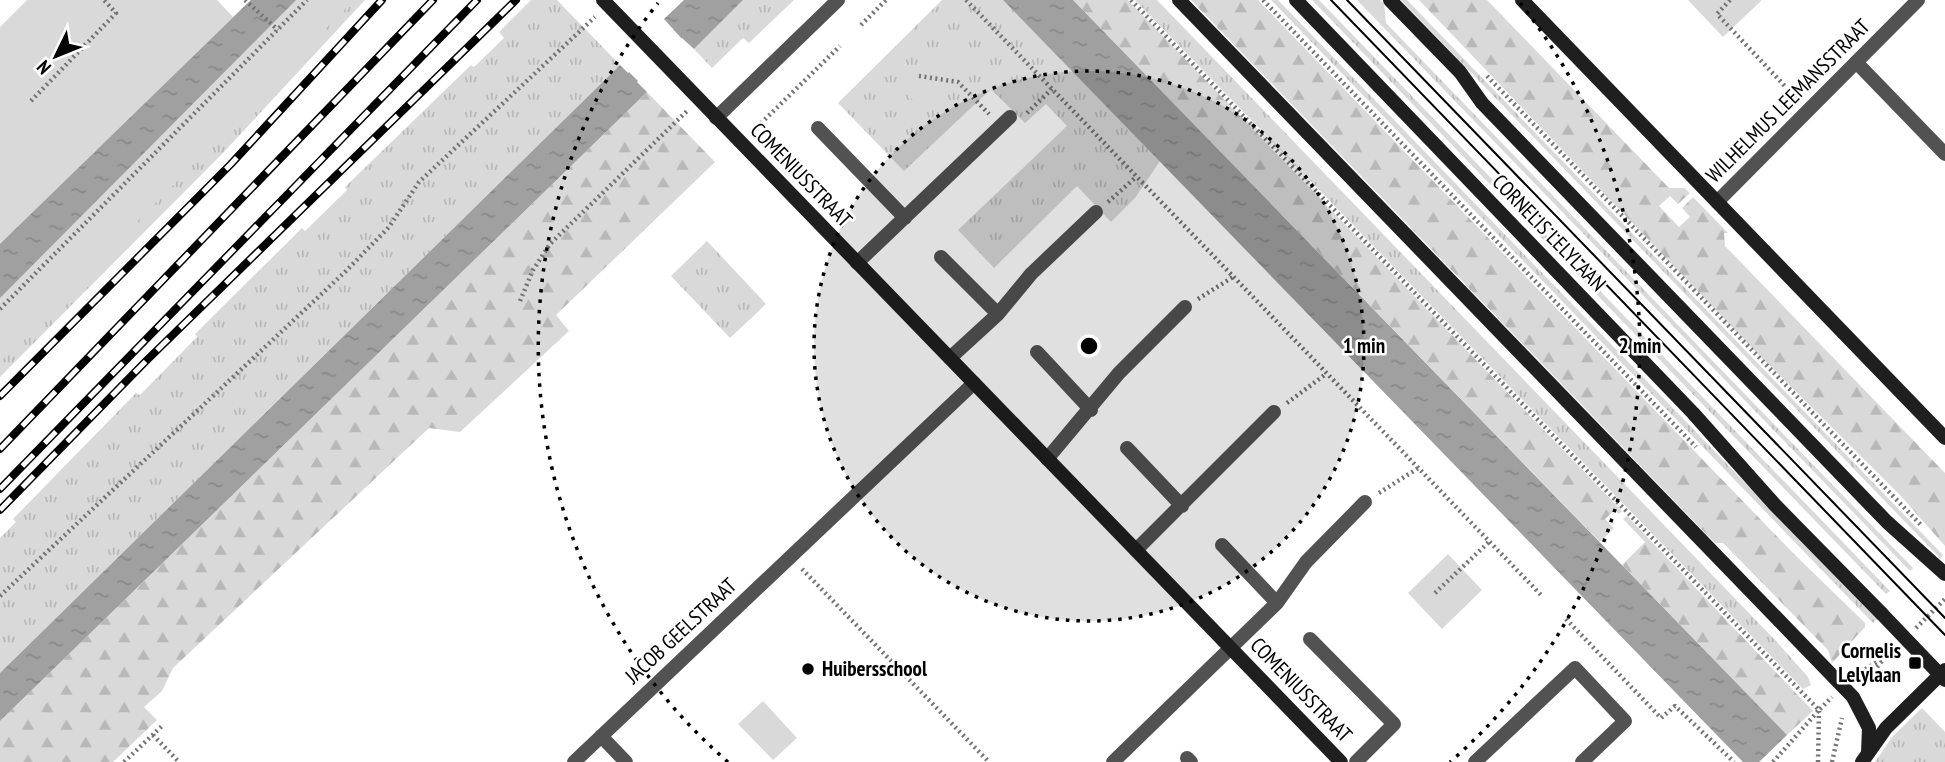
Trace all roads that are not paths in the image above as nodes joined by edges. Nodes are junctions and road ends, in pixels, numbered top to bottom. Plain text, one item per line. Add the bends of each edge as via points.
1 (838, 0) edge
2 (1179, 0) edge
3 (1296, 0) edge
4 (1390, 0) edge
5 (1522, 0) edge
6 (1918, 0) edge
7 (606, 3) edge
8 (1856, 62) junction
9 (716, 118) junction
10 (1005, 122) road end
11 (818, 128) dead end
12 (1945, 154) edge
13 (1717, 202) junction
14 (1096, 212) road end
15 (905, 218) junction
16 (941, 257) dead end
17 (857, 263) junction
18 (1185, 307) road end
19 (998, 314) junction
20 (1037, 352) dead end
21 (950, 358) junction
22 (974, 383) junction
23 (1091, 410) junction
24 (1274, 412) road end
25 (1945, 438) edge
26 (1127, 448) dead end
27 (1047, 459) junction
28 (1365, 502) road end
29 (1182, 506) junction
30 (1222, 545) dead end
31 (1136, 550) junction
32 (1940, 569) edge
33 (1277, 603) junction
34 (1310, 639) dead end
35 (1230, 648) junction
36 (1945, 670) edge
37 (1945, 680) edge
38 (601, 736) junction
39 (1865, 757) edge
40 (574, 762) edge
41 (626, 762) edge
42 (1113, 762) edge
43 (1341, 762) edge
44 (1356, 762) edge
45 (1475, 762) edge
46 (1582, 762) edge

1 - 9 street
2 - 39 main road via 1853,697 1869,728
3 - 37 main road, CORNELIS LELYLAAN, bridge
4 - 32 main road, CORNELIS LELYLAAN via 1559,183 1887,522
5 - 13 main road
6 - 8 street, WILHELMUS LEEMANSSTRAAT
7 - 9 main road, COMENIUSSTRAAT
8 - 12 street
8 - 13 street, WILHELMUS LEEMANSSTRAAT
9 - 17 main road, COMENIUSSTRAAT
10 - 15 street
11 - 15 street
13 - 25 main road
14 - 19 street via 1031,274
15 - 17 street
16 - 19 street
17 - 21 main road, COMENIUSSTRAAT
18 - 23 street via 1119,373
19 - 21 street
20 - 23 street
21 - 22 main road, COMENIUSSTRAAT
22 - 27 main road, COMENIUSSTRAAT
22 - 38 street, JACOB GEELSTRAAT
23 - 27 street
24 - 29 street
26 - 29 street
27 - 31 main road, COMENIUSSTRAAT
28 - 33 street, COMENIUSSTRAAT via 1306,562
29 - 31 street
30 - 33 street
31 - 35 main road, COMENIUSSTRAAT
33 - 35 street, COMENIUSSTRAAT
34 - 44 street, COMENIUSSTRAAT via 1394,724
35 - 42 street
35 - 43 main road, COMENIUSSTRAAT
36 - 39 main road via 1886,728
38 - 40 street, JACOB GEELSTRAAT
38 - 41 street
45 - 46 street via 1575,668 1625,722

